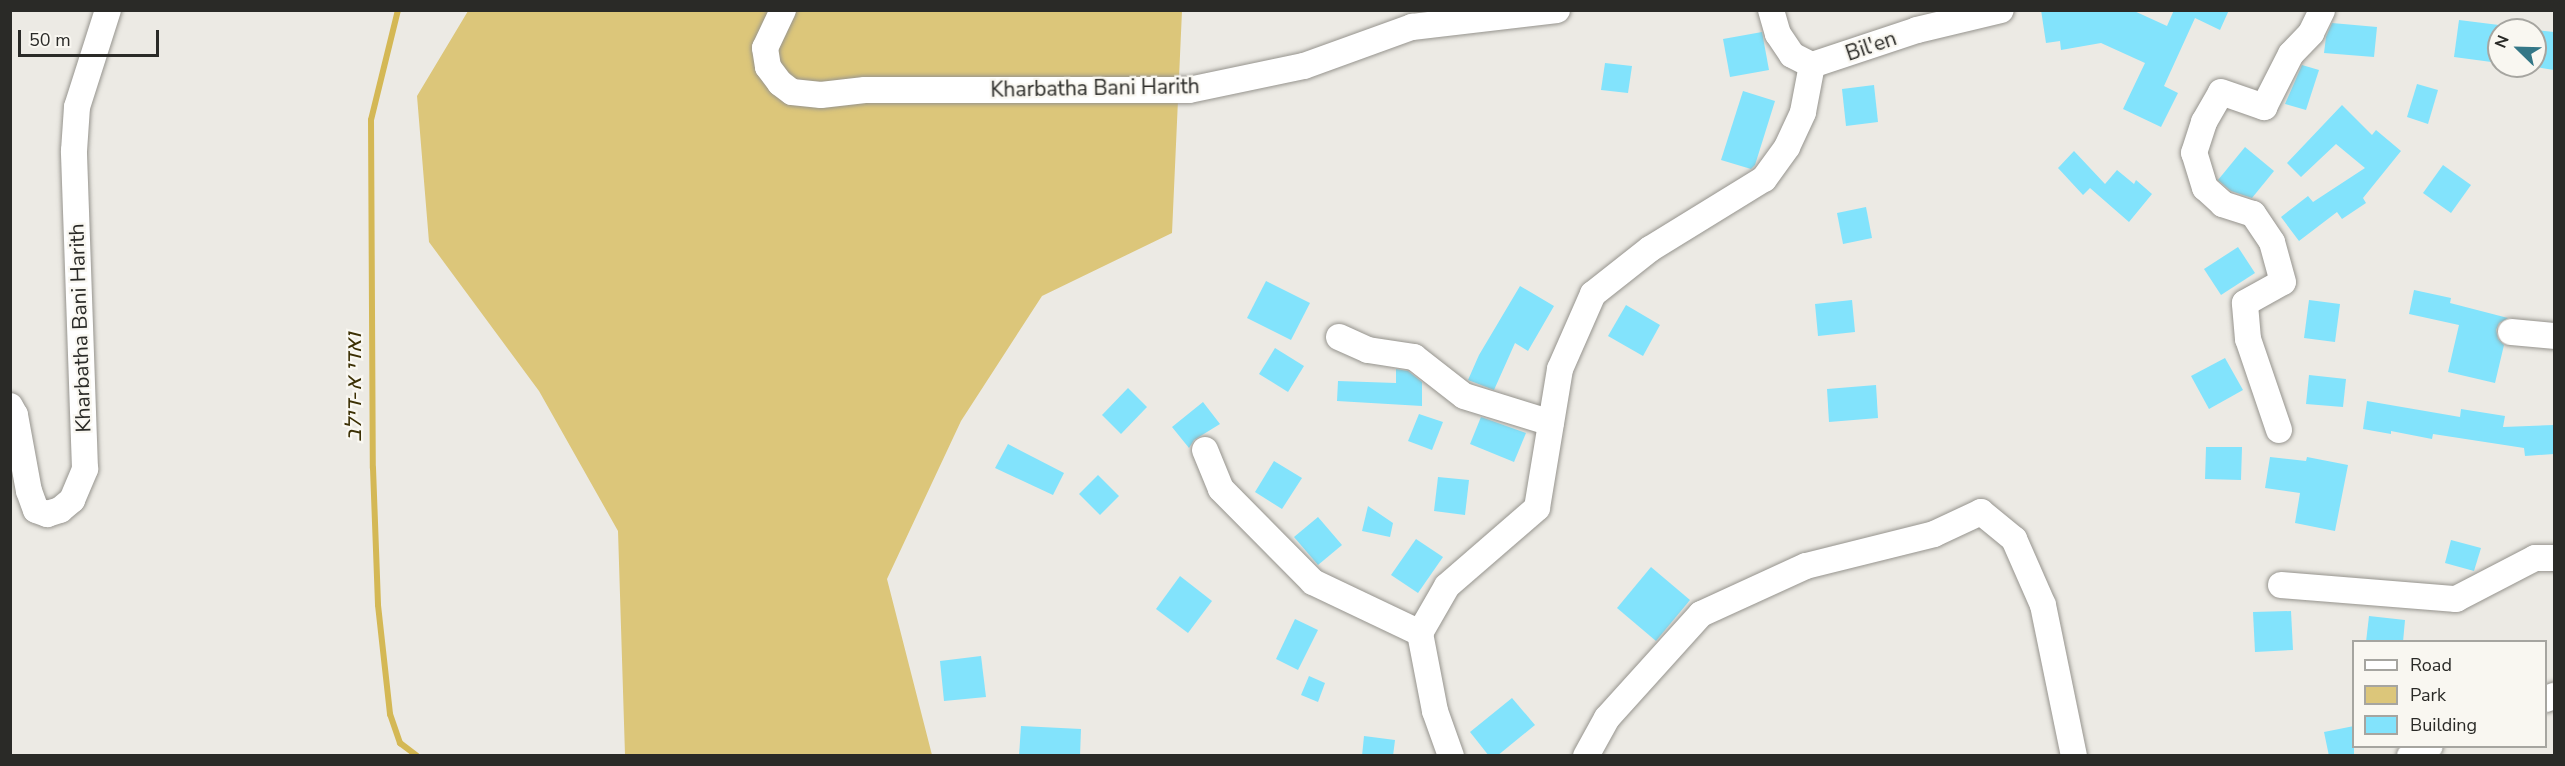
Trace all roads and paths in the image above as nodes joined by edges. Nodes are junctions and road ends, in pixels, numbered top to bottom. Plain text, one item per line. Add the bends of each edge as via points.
1 (108, 10) edge
2 (783, 10) edge
3 (1557, 10) edge
4 (1771, 10) edge
5 (2001, 10) edge
6 (2322, 10) edge
7 (1812, 65) junction
8 (2511, 332) dead end
9 (2554, 336) edge
10 (1339, 338) dead end
11 (10, 406) edge
12 (1551, 423) junction
13 (2279, 430) dead end
14 (1205, 450) dead end
15 (2554, 558) edge
16 (2281, 585) dead end
17 (1420, 633) junction
18 (2428, 748) edge
19 (1451, 756) edge
20 (1587, 756) edge
21 (2074, 756) edge
22 (2410, 756) edge

1 - 11 street, Kharbatha Bani Harith via 77,107 74,151 85,469 72,500 60,510 48,514 36,510
2 - 3 street, Kharbatha Bani Harith via 765,48 768,68 792,92 821,95 866,90 1189,90 1304,66 1412,27
4 - 7 street via 1778,34 1792,55
5 - 7 street, Bil'en via 1917,30
6 - 13 street via 2312,33 2291,54 2264,107 2221,92 2204,122 2194,153 2205,188 2223,204 2253,214 2272,242 2283,282 2245,303 2248,339
7 - 12 street via 1803,112 1787,147 1764,179 1650,249 1593,294 1560,369
8 - 9 street
10 - 12 street via 1368,350 1414,357 1464,396
12 - 17 street via 1537,508 1447,586
14 - 17 street via 1221,489 1313,582
15 - 16 street via 2535,558 2456,599
17 - 19 street via 1435,711
18 - 22 street
20 - 21 street via 1607,718 1701,614 1806,566 1934,534 1981,512 2014,539 2043,606

